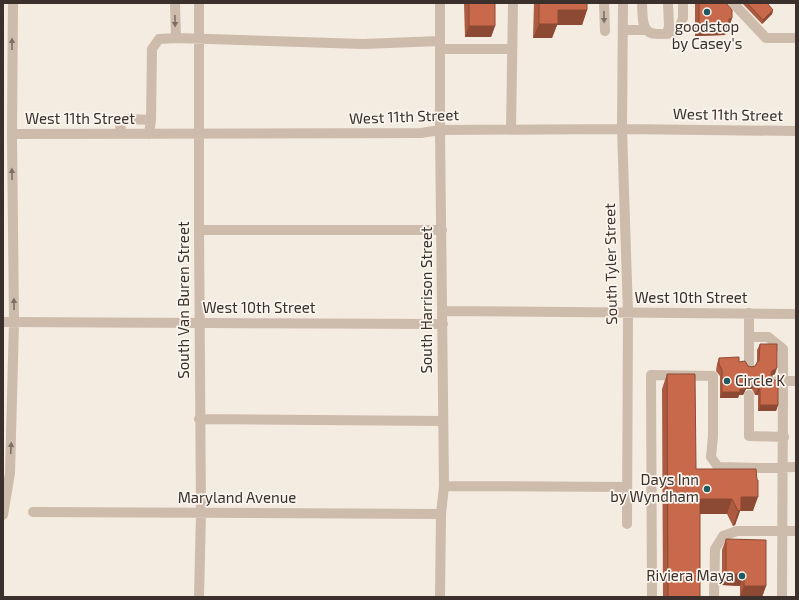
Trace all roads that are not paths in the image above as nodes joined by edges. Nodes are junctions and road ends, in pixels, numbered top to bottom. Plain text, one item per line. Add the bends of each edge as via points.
1 (13, 3) edge
2 (175, 3) edge
3 (199, 3) edge
4 (440, 3) edge
5 (513, 3) edge
6 (604, 3) edge
7 (623, 3) edge
8 (642, 3) edge
9 (668, 3) edge
10 (683, 3) edge
11 (733, 3) edge
12 (623, 30) junction
13 (647, 30) junction
14 (605, 31) dead end
15 (667, 34) junction
16 (176, 38) junction
17 (796, 38) edge
18 (199, 39) junction
19 (440, 45) junction
20 (512, 49) junction
21 (151, 120) junction
22 (622, 129) junction
23 (440, 130) junction
24 (511, 130) junction
25 (796, 131) edge
26 (12, 134) junction
27 (121, 134) junction
28 (149, 134) junction
29 (199, 134) junction
30 (199, 230) junction
31 (442, 230) junction
32 (443, 311) junction
33 (628, 312) junction
34 (749, 313) junction
35 (796, 314) edge
36 (3, 322) edge
37 (14, 322) junction
38 (199, 322) junction
39 (443, 324) junction
40 (749, 337) junction
41 (752, 363) dead end
42 (779, 381) junction
43 (796, 381) edge
44 (752, 400) dead end
45 (200, 419) junction
46 (443, 421) junction
47 (784, 437) junction
48 (783, 467) junction
49 (796, 467) edge
50 (444, 486) junction
51 (627, 487) junction
52 (33, 512) dead end
53 (201, 513) junction
54 (441, 514) junction
55 (3, 515) edge
56 (627, 524) dead end
57 (796, 531) edge
58 (783, 532) junction
59 (199, 597) edge
60 (440, 597) edge
61 (652, 597) edge
62 (714, 597) edge
63 (782, 597) edge

26 -> 1 street
2 -> 16 street
3 - 18 street, South Van Buren Street
4 - 19 street, South Harrison Street
5 - 20 street
6 -> 14 street
7 - 12 street, South Tyler Street
8 - 13 street via 643,24
9 - 15 street
10 - 15 street via 683,18 678,31
11 - 17 street via 766,38
12 - 13 street
12 - 22 street, South Tyler Street
13 - 15 street via 652,34
16 - 18 street
16 - 21 street via 159,39 152,49
18 - 19 street
18 - 29 street, South Van Buren Street
19 - 20 street
19 - 23 street, South Harrison Street
20 - 24 street
21 - 27 street via 128,119 120,122
21 - 28 street
22 - 24 street, West 11th Street
22 - 25 street, West 11th Street
22 - 33 street, South Tyler Street
23 - 24 street, West 11th Street
23 - 29 street, West 11th Street via 421,133
23 - 31 street, South Harrison Street
26 - 27 street, West 11th Street
37 -> 26 street
27 - 28 street, West 11th Street
28 - 29 street, West 11th Street
29 - 30 street, South Van Buren Street
30 - 31 street
30 - 38 street, South Van Buren Street
31 - 32 street, South Harrison Street
32 - 33 street, West 10th Street
32 - 39 street, South Harrison Street
33 - 34 street, West 10th Street
33 - 51 street, South Tyler Street
34 - 35 street, West 10th Street
34 - 40 street
36 - 37 street, West 10th Street
37 - 38 street, West 10th Street
55 -> 37 street via 10,473
38 - 39 street, West 10th Street
38 - 45 street, South Van Buren Street
39 - 46 street, South Harrison Street
40 - 41 street
40 - 42 street via 768,337 783,349 779,361
42 - 43 street
42 - 47 street
44 - 47 street via 749,436
45 - 46 street
45 - 53 street, South Van Buren Street
46 - 50 street, South Harrison Street
47 - 48 street
48 - 49 street
48 - 58 street
48 - 61 street via 718,467 711,458 713,376 651,375
50 - 51 street
50 - 54 street, South Harrison Street
51 - 56 street, South Tyler Street
52 - 53 street, Maryland Avenue
53 - 54 street, Maryland Avenue
53 - 59 street, South Van Buren Street
54 - 60 street, South Harrison Street
57 - 58 street
58 - 62 street via 737,532 723,536 715,549
58 - 63 street

